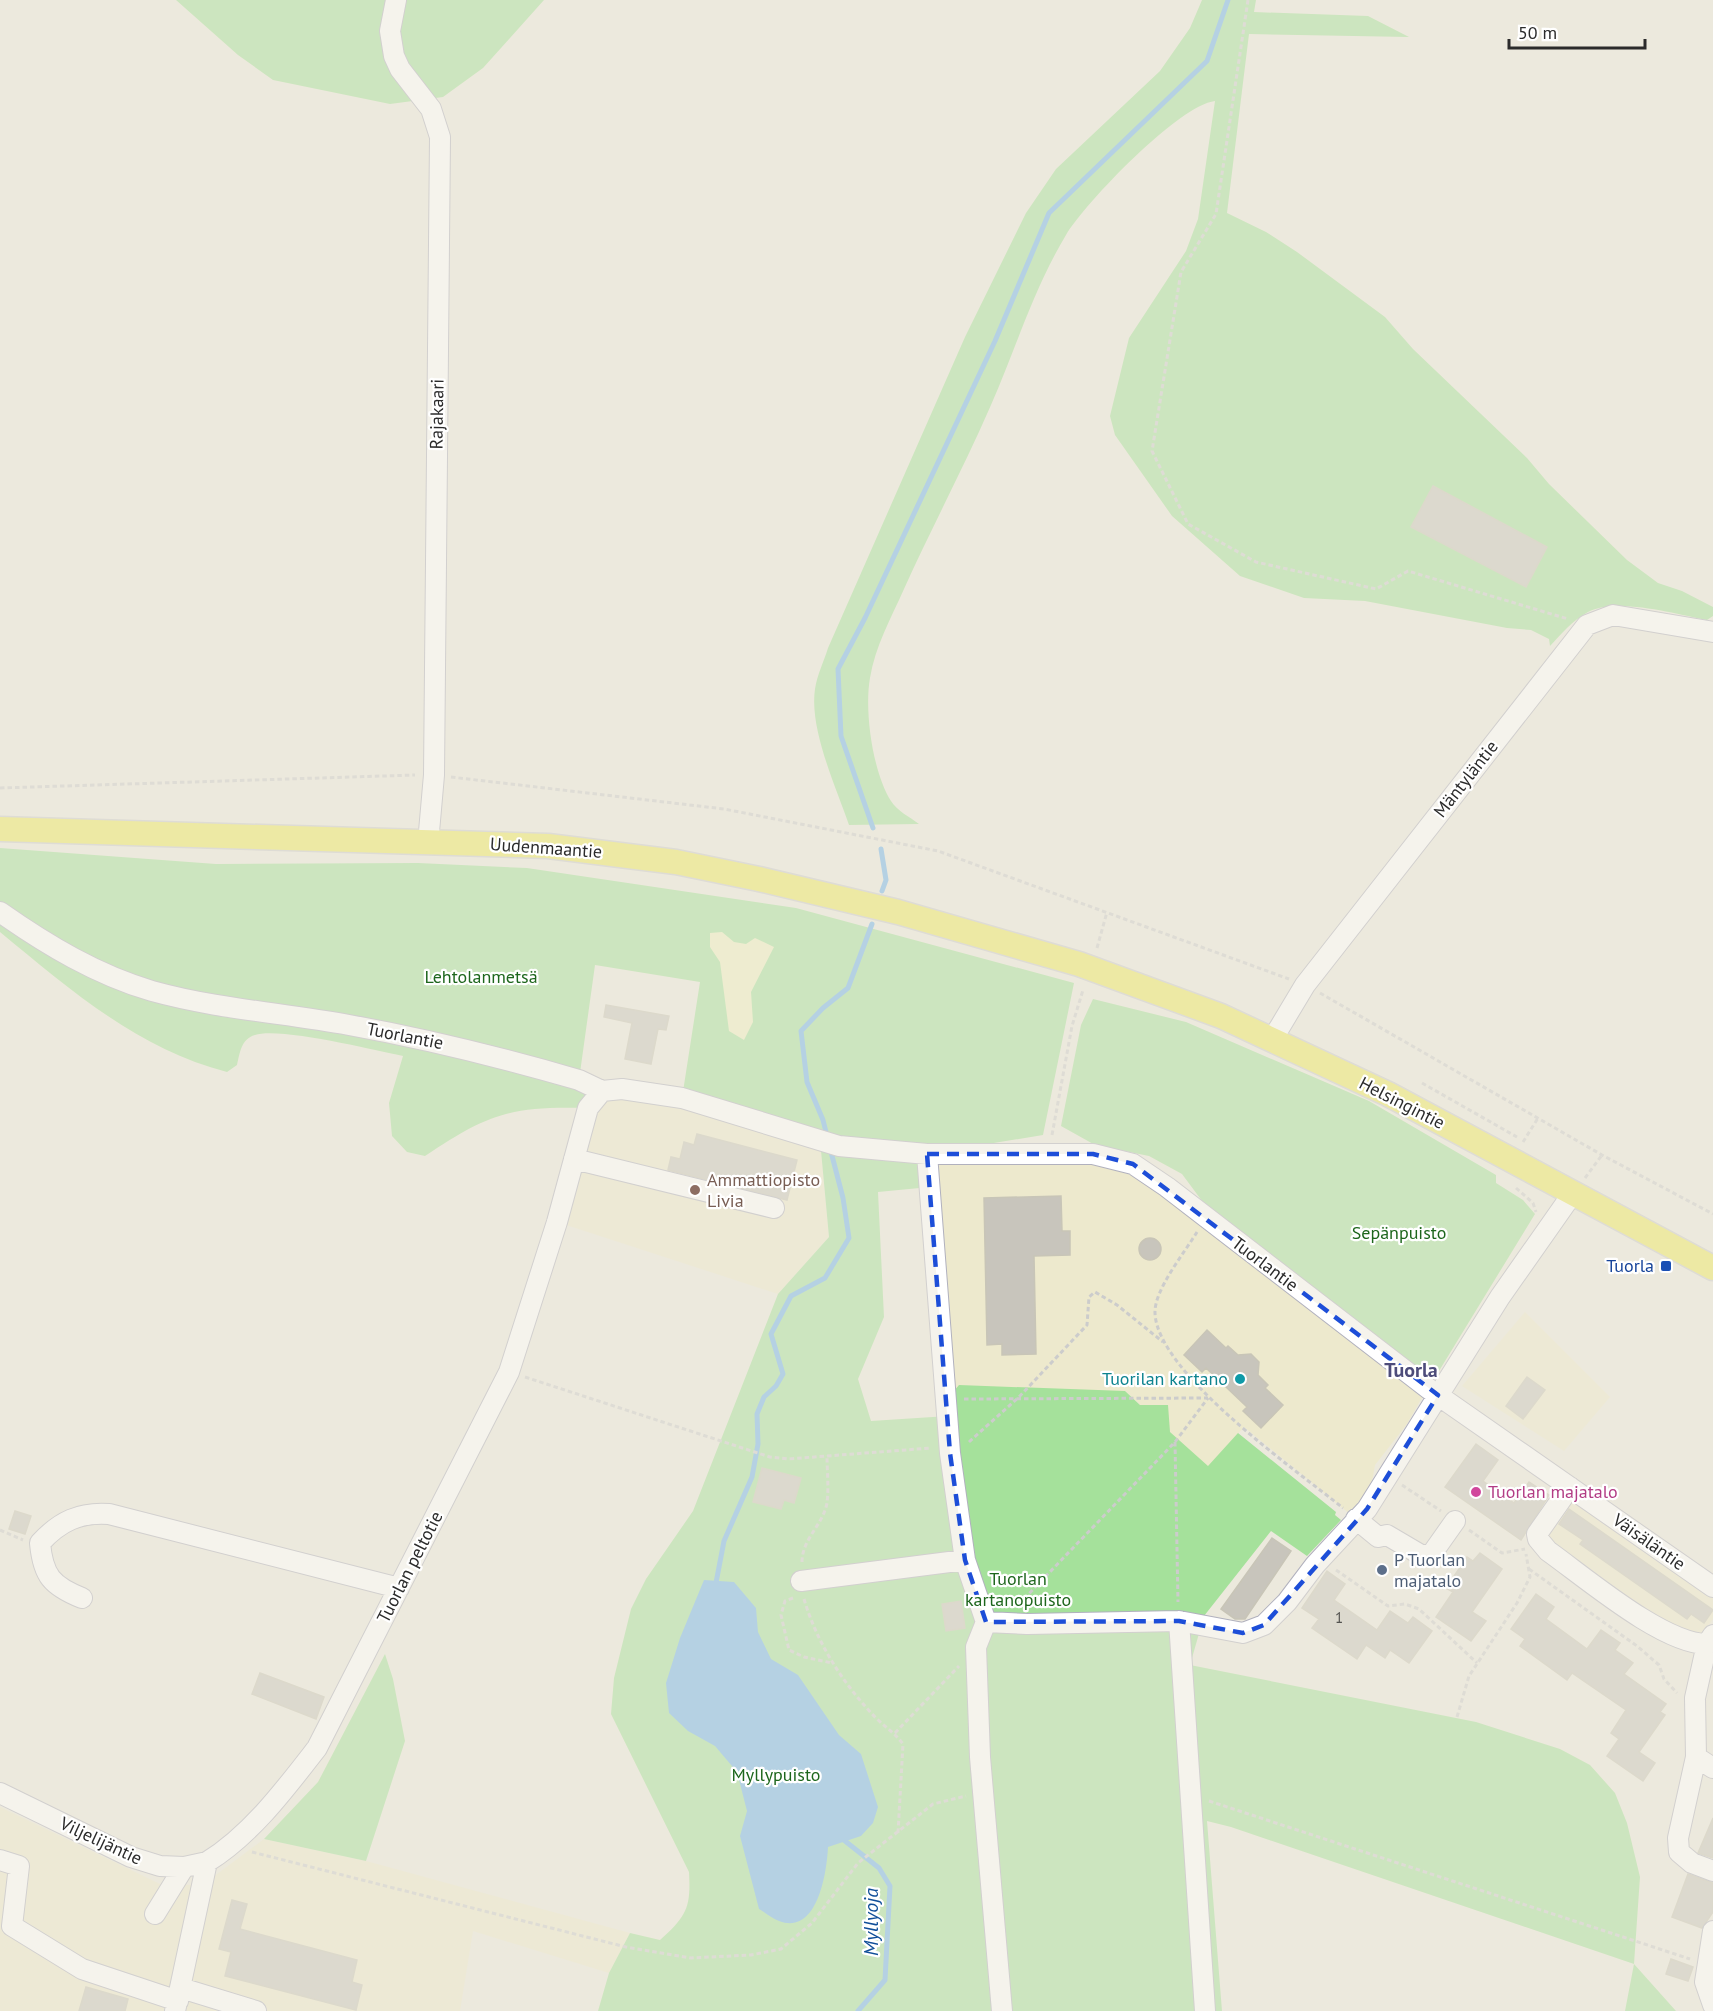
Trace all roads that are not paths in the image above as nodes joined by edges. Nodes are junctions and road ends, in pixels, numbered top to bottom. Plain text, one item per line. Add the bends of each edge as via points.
1 (396, 0) edge
2 (1713, 632) edge
3 (0, 830) edge
4 (428, 843) junction
5 (0, 912) edge
6 (1087, 958) joint
7 (1272, 1040) junction
8 (602, 1092) junction
9 (927, 1154) junction
10 (574, 1159) junction
11 (1573, 1194) junction
12 (774, 1208) dead end
13 (1713, 1268) edge
14 (1438, 1395) junction
15 (1570, 1487) junction
16 (1356, 1519) junction
17 (1455, 1521) dead end
18 (965, 1560) junction
19 (801, 1581) road end
20 (1713, 1587) edge
21 (399, 1588) junction
22 (82, 1599) dead end
23 (1179, 1621) junction
24 (986, 1622) junction
25 (1710, 1640) edge
26 (1695, 1757) junction
27 (1713, 1768) edge
28 (0, 1793) edge
29 (0, 1860) edge
30 (207, 1863) junction
31 (184, 1867) junction
32 (1713, 1871) edge
33 (155, 1914) dead end
34 (1713, 1930) edge
35 (178, 2000) edge
36 (1713, 2005) edge
37 (256, 2011) edge
38 (1002, 2011) edge
39 (1205, 2011) edge

1 - 4 street, Rajakaari via 390,31 394,56 431,109 440,137 434,775
2 - 7 street, Mäntyläntie via 1613,615 1587,625 1305,985
3 - 4 main road, Uudenmaantie
4 - 6 main road, Uudenmaantie via 548,846 676,862
5 - 8 street, Tuorlantie via 75,959 152,991 424,1039 579,1080
6 - 7 main road, Helsingintie
7 - 11 main road, Helsingintie via 1517,1151
8 - 9 street, Tuorlantie via 622,1089 682,1098 839,1146
8 - 10 street, Tuorlan peltotie via 588,1108
9 - 14 street, Tuorlantie via 1093,1154 1133,1164
9 - 18 street via 950,1453
10 - 12 street
10 - 21 street, Tuorlan peltotie via 509,1372
11 - 13 main road, Helsingintie
11 - 14 street via 1543,1222
14 - 15 street, Väisäläntie
14 - 16 street via 1389,1476
15 - 20 street, Väisäläntie
15 - 25 street via 1537,1534 1548,1551 1662,1630 1695,1644
16 - 17 street via 1378,1537 1387,1535 1421,1555 1431,1555
16 - 23 street via 1264,1625 1243,1634
18 - 19 street
18 - 24 street
21 - 22 street via 109,1514 89,1513 55,1527 40,1543 48,1576 62,1590
21 - 30 street, Tuorlan peltotie via 317,1748 286,1789 224,1852
23 - 24 street
23 - 39 street
24 - 38 street via 976,1647 983,1792
25 - 26 street via 1695,1698
26 - 27 street
26 - 32 street via 1678,1838 1679,1852 1692,1863
28 - 31 street, Viljelijäntie via 131,1857 160,1866
29 - 35 street via 19,1866 12,1926 82,1969 126,1975
30 - 31 street, Viljelijäntie
30 - 35 street
31 - 33 street
34 - 36 street via 1705,1982
35 - 37 street

